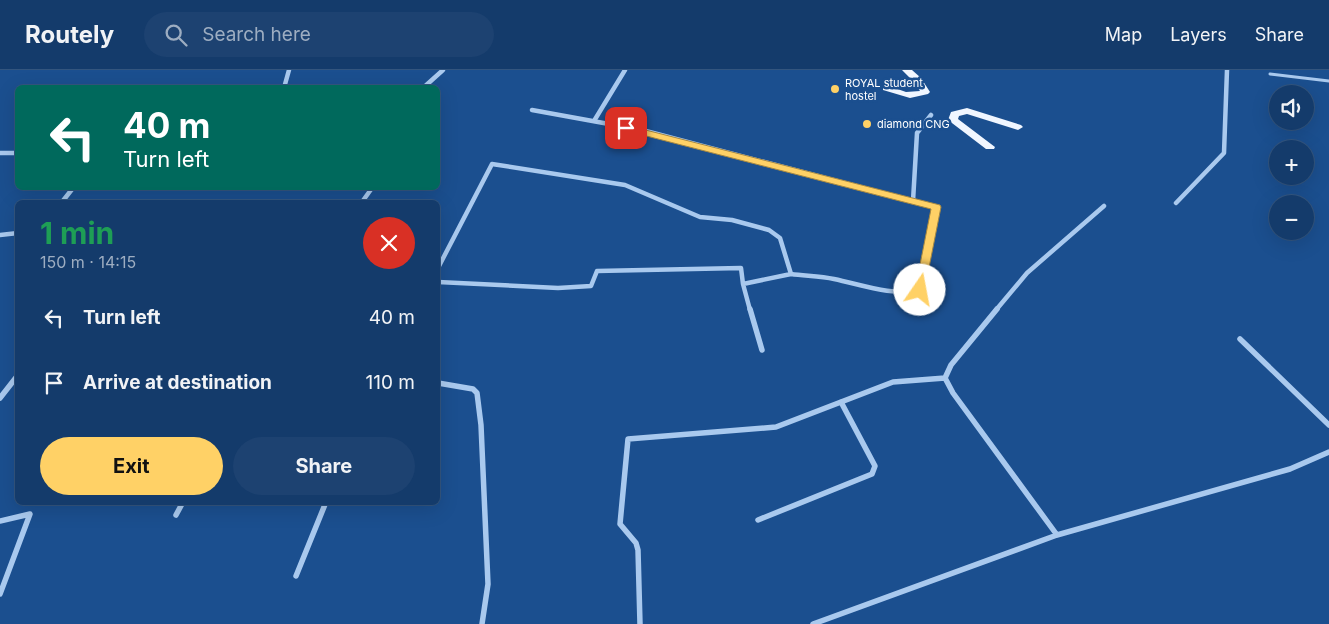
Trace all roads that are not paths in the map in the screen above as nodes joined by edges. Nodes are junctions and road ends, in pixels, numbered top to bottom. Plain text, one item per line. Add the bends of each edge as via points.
1 (289, 70) edge
2 (443, 70) edge
3 (624, 70) edge
4 (907, 70) edge
5 (1227, 70) edge
6 (1270, 74) dead end
7 (1329, 81) edge
8 (285, 85) edge
9 (426, 85) edge
10 (886, 88) dead end
11 (532, 110) dead end
12 (931, 115) dead end
13 (594, 121) junction
14 (1018, 127) dead end
15 (990, 147) dead end
16 (15, 153) edge
17 (0, 154) edge
18 (71, 190) edge
19 (64, 200) edge
20 (913, 202) junction
21 (1176, 203) dead end
22 (1104, 206) dead end
23 (15, 233) edge
24 (0, 235) edge
25 (440, 264) edge
26 (791, 274) junction
27 (440, 282) edge
28 (743, 284) junction
29 (1240, 339) dead end
30 (762, 350) dead end
31 (945, 378) junction
32 (15, 379) edge
33 (440, 384) edge
34 (0, 398) edge
35 (841, 402) junction
36 (1329, 425) edge
37 (1329, 452) edge
38 (181, 505) edge
39 (325, 505) edge
40 (176, 515) dead end
41 (758, 520) dead end
42 (0, 521) edge
43 (1057, 535) junction
44 (296, 576) dead end
45 (0, 594) edge
46 (482, 624) edge
47 (640, 624) edge
48 (812, 624) edge

1 - 8 street
2 - 9 street
3 - 13 street
4 - 10 main road via 925,92 911,96
5 - 21 street via 1224,153
6 - 7 lane
11 - 13 street
12 - 20 street via 917,133
13 - 20 street via 642,130
14 - 15 main road via 967,111 954,114 953,120 958,125
16 - 17 street
18 - 19 street
20 - 26 street via 936,207 920,290 898,292
22 - 31 street via 1027,273 951,365
23 - 24 street
25 - 26 street via 492,164 625,185 700,217 732,220 769,230 780,238
26 - 28 street
27 - 28 street via 558,288 591,286 596,271 741,268
28 - 30 street
29 - 36 street
31 - 35 street via 893,382
31 - 43 street
32 - 34 street
33 - 46 street via 473,389 477,393 488,584
35 - 41 street via 875,466 872,474
35 - 47 street via 776,427 628,439 620,524 638,550
37 - 43 street via 1290,469
38 - 40 street
39 - 44 street
42 - 45 street via 30,514
43 - 48 street

